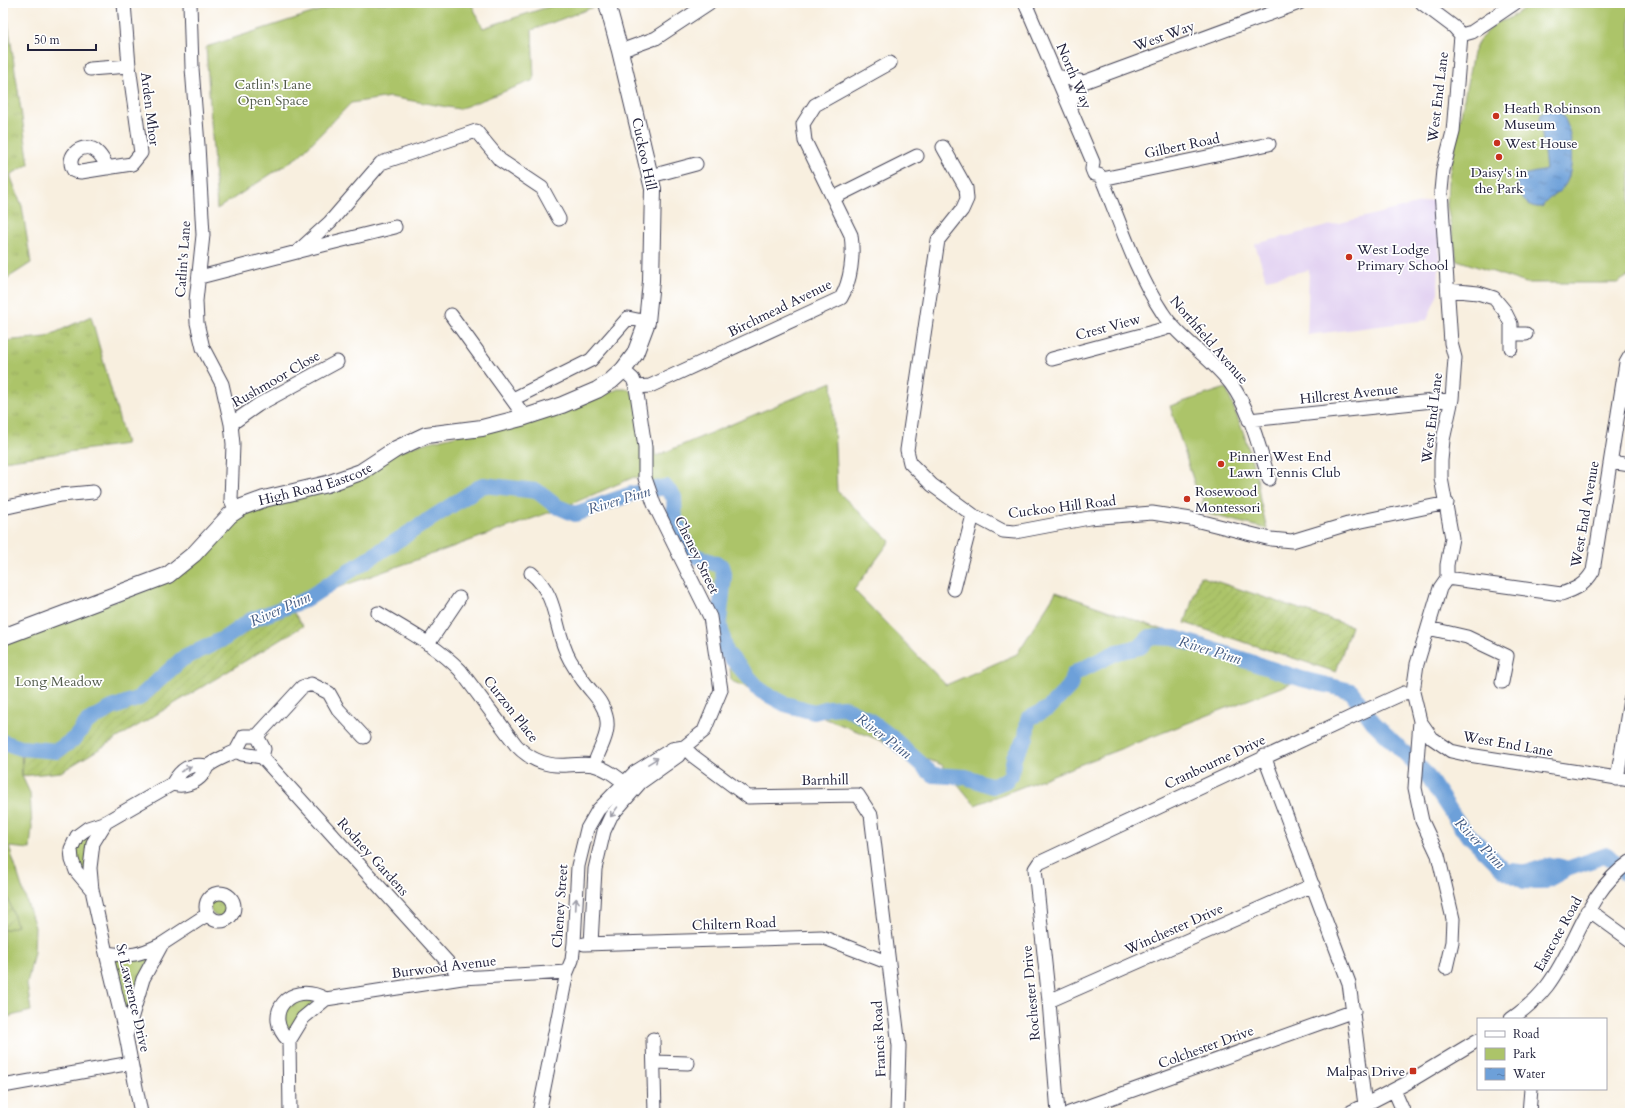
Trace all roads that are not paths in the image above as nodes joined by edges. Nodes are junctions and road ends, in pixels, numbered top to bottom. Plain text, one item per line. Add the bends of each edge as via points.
1 (124, 3) edge
2 (190, 3) edge
3 (607, 3) edge
4 (709, 3) edge
5 (1025, 3) edge
6 (1299, 3) edge
7 (1422, 3) edge
8 (1515, 3) edge
9 (1461, 35) junction
10 (620, 50) junction
11 (890, 63) dead end
12 (129, 66) junction
13 (90, 70) dead end
14 (1057, 76) junction
15 (1084, 82) junction
16 (1069, 105) junction
17 (1269, 144) dead end
18 (943, 147) dead end
19 (917, 156) dead end
20 (696, 164) dead end
21 (108, 168) junction
22 (650, 176) junction
23 (1100, 177) junction
24 (833, 198) junction
25 (559, 219) dead end
26 (395, 227) dead end
27 (297, 252) junction
28 (200, 277) junction
29 (1448, 290) junction
30 (450, 315) dead end
31 (647, 322) junction
32 (1172, 325) junction
33 (1512, 334) junction
34 (1526, 334) dead end
35 (1511, 348) dead end
36 (635, 354) joint
37 (1630, 356) edge
38 (1052, 359) dead end
39 (337, 362) dead end
40 (623, 370) junction
41 (636, 387) junction
42 (513, 399) junction
43 (1452, 399) junction
44 (526, 417) junction
45 (1249, 420) junction
46 (231, 424) junction
47 (1611, 462) junction
48 (1630, 465) edge
49 (1269, 479) dead end
50 (93, 492) dead end
51 (1446, 503) junction
52 (3, 508) edge
53 (236, 511) junction
54 (973, 515) junction
55 (531, 573) dead end
56 (1447, 578) junction
57 (954, 589) dead end
58 (459, 598) dead end
59 (378, 613) dead end
60 (1428, 628) junction
61 (3, 637) edge
62 (428, 644) junction
63 (1502, 682) dead end
64 (1413, 692) junction
65 (1630, 700) edge
66 (1420, 721) junction
67 (257, 736) junction
68 (364, 737) dead end
69 (684, 747) junction
70 (236, 751) junction
71 (1264, 756) junction
72 (262, 757) junction
73 (594, 765) junction
74 (1624, 779) edge
75 (629, 786) junction
76 (106, 822) junction
77 (1628, 863) edge
78 (1035, 869) joint
79 (1313, 886) junction
80 (92, 890) junction
81 (1587, 911) junction
82 (208, 914) dead end
83 (1630, 940) edge
84 (574, 943) junction
85 (162, 944) junction
86 (592, 944) junction
87 (106, 953) junction
88 (889, 963) junction
89 (1446, 968) dead end
90 (567, 972) junction
91 (462, 978) junction
92 (326, 999) junction
93 (1049, 1001) junction
94 (1354, 1011) junction
95 (1517, 1017) edge
96 (126, 1036) junction
97 (653, 1039) dead end
98 (289, 1041) junction
99 (1477, 1041) edge
100 (654, 1062) junction
101 (131, 1063) junction
102 (688, 1063) dead end
103 (3, 1086) edge
104 (1394, 1090) junction
105 (1532, 1090) edge
106 (1365, 1104) junction
107 (141, 1113) edge
108 (290, 1113) edge
109 (539, 1113) edge
110 (654, 1113) edge
111 (897, 1113) edge
112 (1058, 1113) edge
113 (1069, 1113) edge
114 (1349, 1113) edge
115 (1404, 1113) edge
116 (1530, 1113) edge

1 - 12 street, Arden Mhor
2 - 28 street, Catlin's Lane via 203,235
3 - 10 main road, Cuckoo Hill
4 - 10 street via 656,38
5 - 14 street, North Way
6 - 15 street, West Way
7 - 9 street, West End Lane via 1454,26
8 - 9 street via 1472,32
9 - 29 street, West End Lane via 1453,132 1443,170 1441,191
10 - 22 main road, Cuckoo Hill
11 - 24 street, Birchmead Avenue via 815,105 803,124 804,140
12 - 13 street
12 - 21 street, Arden Mhor via 141,153 132,164
14 - 15 street
14 - 16 street, North Way
15 - 16 street
16 - 23 street, North Way via 1094,162 1102,171
17 - 23 street, Gilbert Road
18 - 54 street, Cuckoo Hill Road via 966,188 967,200 938,240 907,450 910,463 932,485
19 - 24 street
20 - 22 street
21 - 21 street, Arden Mhor via 74,171 71,158 82,148 91,148 97,151
22 - 31 main road, Cuckoo Hill via 653,189 651,281
23 - 32 street, Northfield Avenue via 1148,288
24 - 41 street, Birchmead Avenue via 851,235 852,246 847,288 841,298 650,386
25 - 27 street via 542,188 500,160 476,131 381,163 330,222
26 - 27 street
27 - 28 street
28 - 46 street, Catlin's Lane via 196,301 197,323 204,348 222,384
29 - 33 street via 1478,293 1494,298 1504,310 1511,324
29 - 43 street, West End Lane via 1455,358
30 - 42 street
31 - 36 main road, Cuckoo Hill
31 - 42 street via 628,318 591,360
32 - 38 street, Crest View
32 - 45 street, Northfield Avenue via 1231,384
33 - 34 street
33 - 35 street
36 - 40 main road, High Road Eastcote
37 - 47 street, West End Avenue via 1626,363
39 - 46 street, Rushmoor Close via 258,405
40 - 41 street, Cheney Street via 633,379
40 - 44 main road, High Road Eastcote via 602,387 580,398
41 - 69 street, Cheney Street via 645,447 645,478 654,504 710,617 721,690 704,731
42 - 44 street
43 - 45 street, Hillcrest Avenue
43 - 51 street, West End Lane via 1440,461
44 - 53 main road, High Road Eastcote via 482,428 422,436 396,449 361,472 327,484 249,504
45 - 49 street, Northfield Avenue
46 - 53 street, Catlin's Lane via 231,500
47 - 48 street
47 - 56 street, West End Avenue via 1593,571 1587,581 1577,589 1561,594 1550,594
50 - 52 street via 61,495
51 - 54 street, Cuckoo Hill Road via 1348,524 1292,541 1271,539 1191,519 1152,513 1089,518 1015,532 1003,531
51 - 56 street, West End Lane via 1452,538
53 - 61 main road, High Road Eastcote via 194,554 168,576
54 - 57 street
55 - 73 street via 540,581 551,599 569,658 599,700 607,717 607,733
56 - 60 street, West End Lane via 1440,588
58 - 62 street
59 - 62 street, Curzon Place
60 - 63 street via 1467,637 1506,656
60 - 64 street, West End Lane via 1417,664
62 - 73 street, Curzon Place via 460,670 525,755 553,765
64 - 66 street, West End Lane
64 - 71 street, Cranbourne Drive via 1366,710
65 - 74 street
66 - 74 street, West End Lane via 1432,738 1451,751
66 - 89 street via 1415,788 1422,821 1438,855 1453,920 1452,942
67 - 68 street via 302,687 311,684 329,693 338,709
67 - 70 street via 244,736
67 - 72 street via 264,749
69 - 75 street, Cheney Street via 678,756 640,783
69 - 88 street, Barnhill via 748,797 858,795 871,815
70 - 72 street
70 - 76 street via 208,766 198,765 183,770 172,784
71 - 78 street, Cranbourne Drive via 1039,863
71 - 79 street
72 - 91 street, Rodney Gardens
73 - 75 street, Curzon Place
84 -> 75 street, Cheney Street via 578,866 587,829 598,810
75 -> 86 street, Cheney Street via 604,831 595,869
76 - 80 street, St Lawrence Drive via 93,844 90,868
76 - 80 street, St Lawrence Drive via 82,831 71,849 76,871
77 - 81 street, Eastcote Road via 1603,888
78 - 93 street, Rochester Drive
79 - 93 street, Winchester Drive
79 - 94 street via 1349,983
80 - 87 street, St Lawrence Drive
81 - 83 street
81 - 95 street, Eastcote Road via 1560,966 1547,986
82 - 85 street
84 - 86 street, Chiltern Road
84 - 90 street, Cheney Street via 572,960
85 - 87 street via 142,954 122,956
85 - 96 street via 143,979
86 - 88 street, Chiltern Road via 822,937
87 - 96 street, St Lawrence Drive
88 - 111 street, Francis Road via 899,1046
90 - 91 street, Burwood Avenue
90 - 109 street, Cheney Street
91 - 92 street, Burwood Avenue
92 - 98 street via 304,1018
92 - 98 street, Burwood Avenue via 310,992 293,994 287,999 279,1013 278,1021 284,1037
93 - 112 street, Rochester Drive
94 - 106 street
94 - 113 street, Colchester Drive
96 - 101 street, St Lawrence Drive
97 - 100 street
98 - 108 street, Burwood Avenue
99 - 104 street
100 - 102 street
100 - 110 street
101 - 103 street
101 - 107 street, St Lawrence Drive
104 - 106 street
104 - 115 street
105 - 116 street
106 - 114 street

